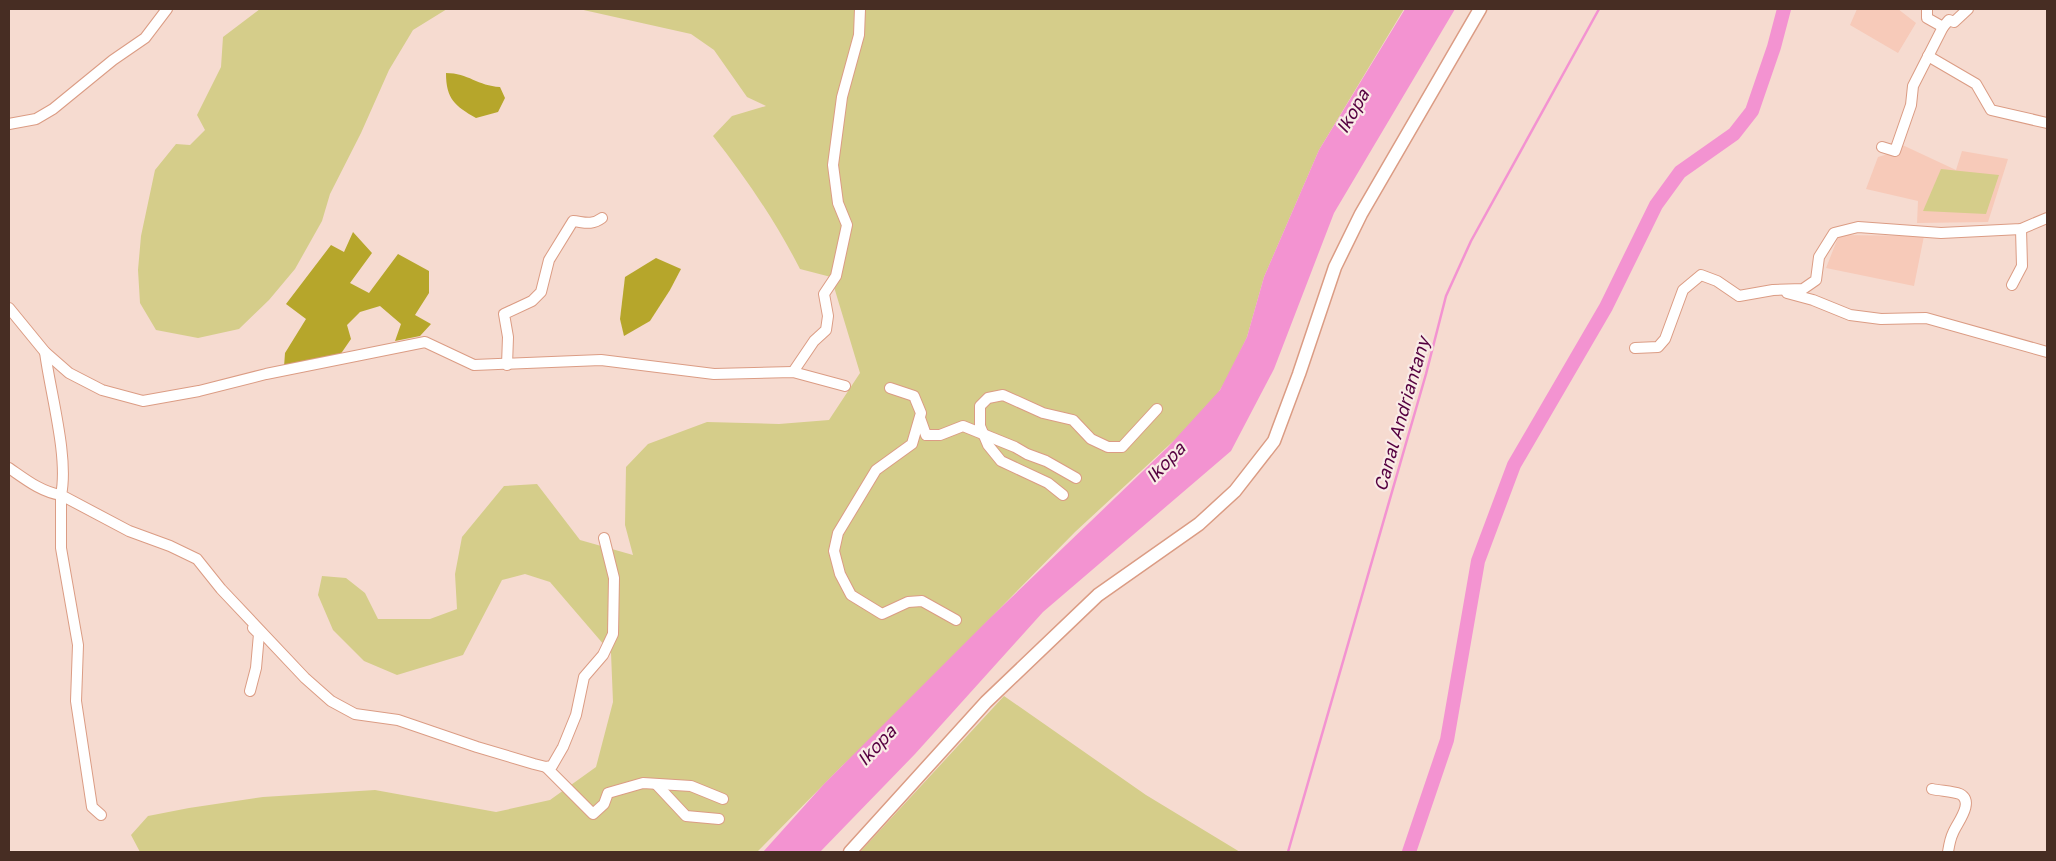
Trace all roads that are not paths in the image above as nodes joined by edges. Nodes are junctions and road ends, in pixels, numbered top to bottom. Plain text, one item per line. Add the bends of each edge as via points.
1 (167, 9) edge
2 (860, 9) edge
3 (1480, 9) edge
4 (1927, 9) edge
5 (1968, 9) edge
6 (1943, 27) junction
7 (1928, 56) junction
8 (9, 124) edge
9 (2047, 124) edge
10 (1882, 147) dead end
11 (602, 218) dead end
12 (2047, 218) edge
13 (2021, 229) junction
14 (2012, 285) dead end
15 (1773, 290) junction
16 (9, 308) edge
17 (1635, 348) dead end
18 (45, 352) junction
19 (2047, 352) edge
20 (507, 364) junction
21 (793, 372) junction
22 (845, 386) dead end
23 (890, 388) dead end
24 (1157, 409) dead end
25 (920, 418) junction
26 (984, 435) junction
27 (9, 468) edge
28 (1076, 478) dead end
29 (61, 494) junction
30 (1063, 495) dead end
31 (604, 538) dead end
32 (170, 546) junction
33 (956, 620) dead end
34 (250, 691) dead end
35 (546, 767) junction
36 (656, 784) junction
37 (1932, 789) dead end
38 (723, 799) dead end
39 (101, 815) dead end
40 (719, 819) dead end
41 (850, 852) edge
42 (1948, 852) edge

1 - 8 street via 145,38 112,60 53,110 36,120
2 - 21 street via 860,35 842,97 833,165 838,203 847,225 836,276 824,294 828,316 826,330 814,341
3 - 41 main road via 1366,205 1335,267 1274,441 1235,490 1199,524 1098,595 986,702
4 - 6 street via 1927,18
5 - 6 street via 1954,22 1948,20
6 - 7 street
7 - 9 street via 1976,84 1991,110
7 - 10 street via 1913,86 1911,105 1895,151
11 - 20 street via 583,225 573,221 549,260 541,292 532,301 504,314 508,338
12 - 13 street
13 - 14 street via 2022,266
13 - 15 street via 1941,233 1858,227 1834,233 1819,257 1816,280 1803,289
15 - 17 street via 1739,296 1717,281 1701,276 1683,290 1665,339 1658,347
15 - 19 street via 1850,314 1882,319 1926,318
16 - 18 street
18 - 20 street via 69,372 102,390 143,401 425,342 474,365
18 - 29 street via 62,460 64,483
20 - 21 street via 601,360 714,374
21 - 22 street
23 - 25 street via 914,396
24 - 26 street via 1122,447 1108,447 1091,439 1073,420 1044,413 1003,395 988,398 980,406 980,426
25 - 26 street via 926,435 940,435 963,426
25 - 33 street via 912,444 876,470 838,533 834,551 840,574 851,595 882,614 908,602 922,600
26 - 28 street via 1046,460
26 - 30 street via 1001,461 1048,483
27 - 29 street via 39,488
29 - 32 street via 129,531
29 - 39 street via 61,548 78,646 78,717 92,807
31 - 35 street via 614,578 613,634 603,655 584,678 576,715 563,747 552,766
32 - 34 street via 202,568 259,634
32 - 35 street via 197,559 221,589 330,701 355,714 398,720
35 - 36 street via 593,814 604,804 608,793 643,783
36 - 38 street via 691,786
36 - 40 street via 686,816
37 - 42 street via 1958,793 1967,804 1952,834

